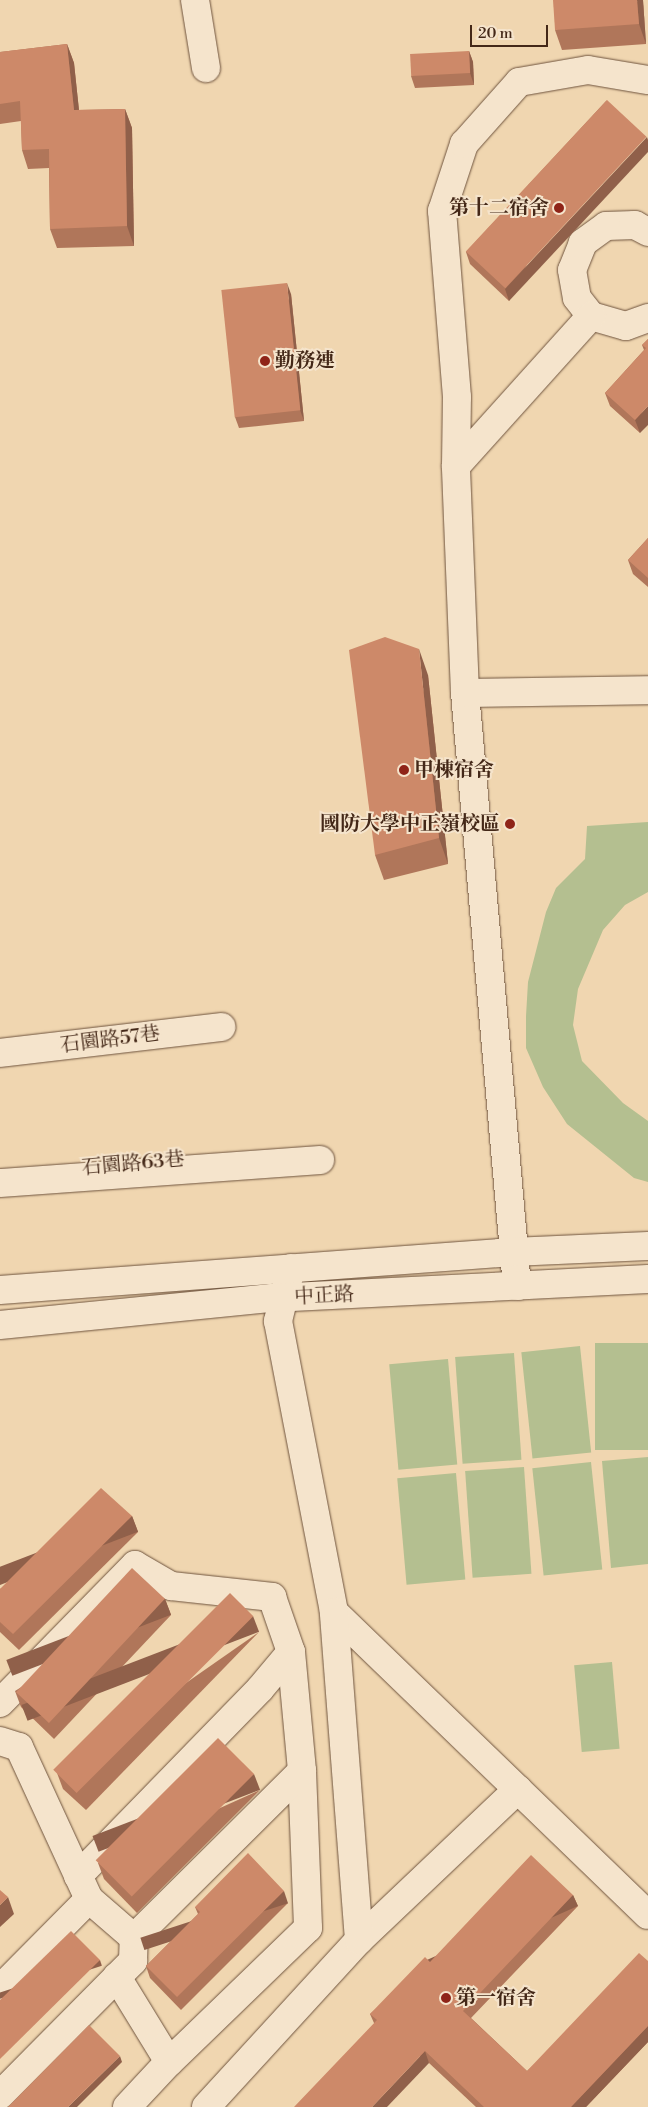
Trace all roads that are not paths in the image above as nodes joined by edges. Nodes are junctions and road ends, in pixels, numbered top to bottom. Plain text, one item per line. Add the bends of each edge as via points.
1 (195, 0) edge
2 (206, 68) dead end
3 (648, 80) edge
4 (648, 232) edge
5 (591, 316) junction
6 (648, 318) edge
7 (456, 466) junction
8 (648, 690) edge
9 (465, 693) junction
10 (221, 1027) dead end
11 (0, 1053) edge
12 (266, 1152) dead end
13 (320, 1160) dead end
14 (0, 1175) edge
15 (0, 1183) edge
16 (648, 1246) edge
17 (512, 1252) junction
18 (291, 1268) junction
19 (648, 1279) edge
20 (517, 1286) junction
21 (0, 1290) edge
22 (0, 1325) edge
23 (334, 1612) junction
24 (291, 1652) junction
25 (0, 1703) edge
26 (0, 1741) edge
27 (302, 1770) junction
28 (518, 1789) junction
29 (83, 1888) junction
30 (648, 1915) edge
31 (134, 1938) junction
32 (359, 1940) junction
33 (117, 1977) junction
34 (0, 1989) edge
35 (169, 2062) junction
36 (0, 2095) edge
37 (127, 2107) edge
38 (206, 2107) edge

1 - 2 street
3 - 7 street via 588,70 519,82 464,144 442,211 457,397
4 - 5 street via 635,224 606,226 583,243 572,270 577,298
5 - 6 street via 626,326
5 - 7 street
7 - 9 street
8 - 9 street
9 - 17 street
10 - 11 street, 石園路57巷
12 - 14 street, 石園路63巷
13 - 15 street
16 - 17 street, 中正路
17 - 18 street, 中正路
17 - 20 street
18 - 21 street, 中正路
18 - 23 street via 278,1321
19 - 20 street, 中正路
20 - 22 street, 中正路 via 272,1298
23 - 28 street
23 - 32 street
24 - 25 street via 272,1597 171,1586 134,1564
24 - 27 street
24 - 29 street
26 - 29 street via 19,1747
27 - 31 street
27 - 35 street via 308,1928
28 - 30 street
28 - 32 street
29 - 31 street
29 - 34 street
31 - 33 street via 133,1960
32 - 38 street
33 - 35 street
33 - 36 street
35 - 37 street

